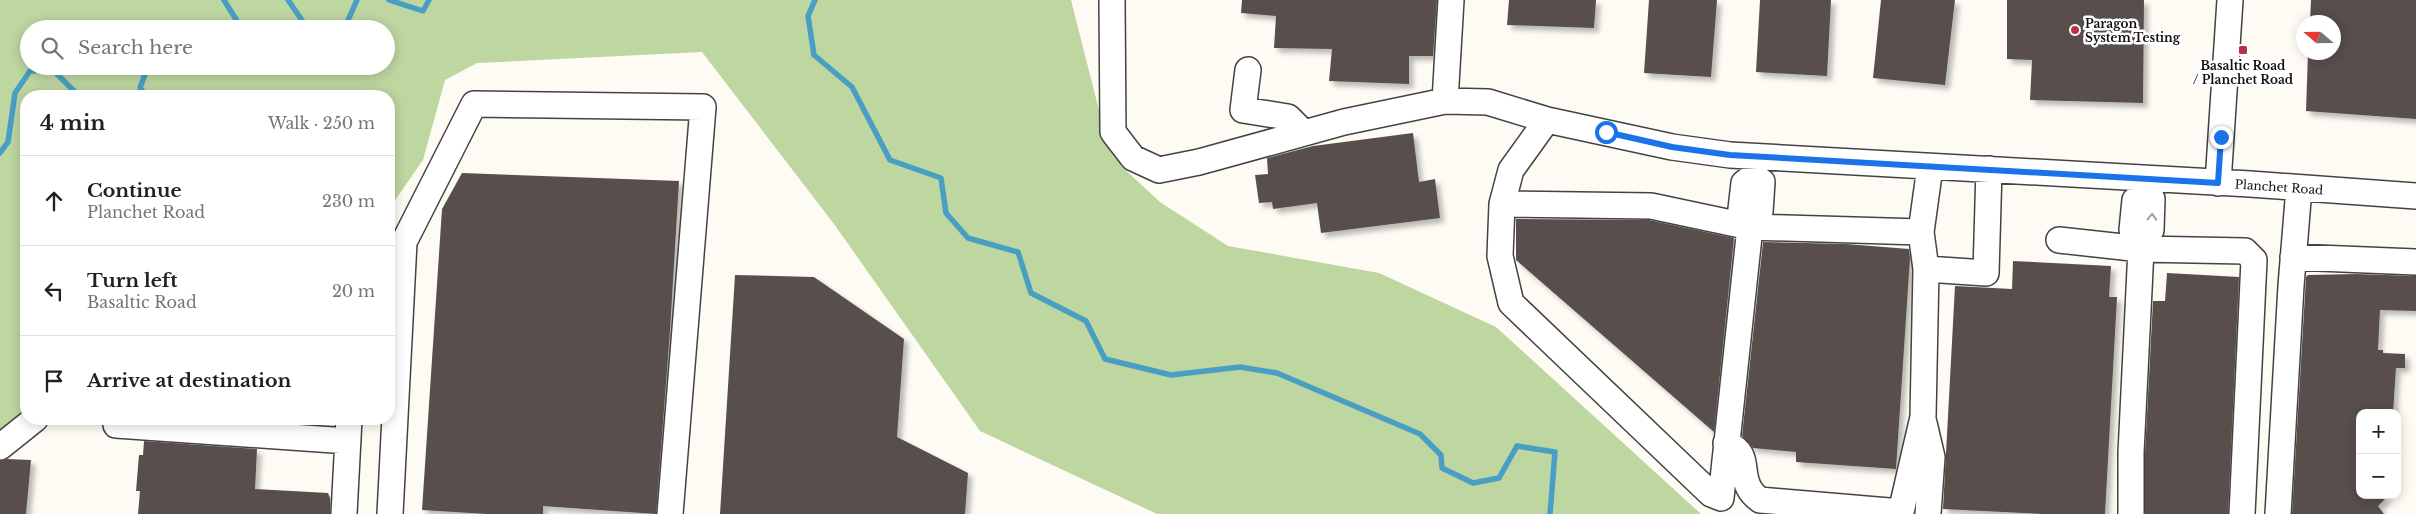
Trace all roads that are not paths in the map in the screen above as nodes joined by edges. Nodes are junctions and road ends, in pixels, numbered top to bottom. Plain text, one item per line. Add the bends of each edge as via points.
1 (1112, 0) edge
2 (1451, 0) edge
3 (2230, 0) edge
4 (1248, 70) dead end
5 (1445, 101) junction
6 (1547, 120) junction
7 (1304, 133) junction
8 (1755, 166) junction
9 (1930, 167) junction
10 (1989, 170) junction
11 (2218, 183) junction
12 (2145, 186) junction
13 (2299, 188) junction
14 (2416, 196) edge
15 (1502, 204) junction
16 (1751, 222) junction
17 (1921, 232) junction
18 (2059, 240) dead end
19 (2140, 245) junction
20 (2293, 257) junction
21 (2416, 262) edge
22 (1926, 269) junction
23 (2134, 396) junction
24 (395, 417) edge
25 (1922, 417) junction
26 (28, 425) edge
27 (116, 425) dead end
28 (395, 425) edge
29 (349, 430) edge
30 (1726, 443) junction
31 (0, 447) edge
32 (344, 514) edge
33 (390, 514) edge
34 (670, 514) edge
35 (1928, 514) edge
36 (2113, 514) edge
37 (2130, 514) edge
38 (2242, 514) edge
39 (2278, 514) edge

1 - 7 street, Planchet Road via 1113,132 1133,158 1160,170
2 - 5 street
3 - 11 street
4 - 7 street via 1243,110 1288,117
5 - 6 street, Planchet Road via 1488,102
5 - 7 street, Planchet Road
6 - 8 street, Planchet Road
6 - 15 street via 1511,170
8 - 9 street, Planchet Road
8 - 16 street via 1744,183 1741,209
9 - 10 street, Planchet Road
9 - 17 street
10 - 12 street, Planchet Road
10 - 22 street via 1986,273
11 - 12 street, Planchet Road
11 - 13 street, Planchet Road
12 - 19 street via 2152,199 2151,230
13 - 14 street, Planchet Road
13 - 20 street
15 - 16 street via 1651,206
15 - 30 street via 1500,256 1511,303 1711,494 1721,498
16 - 17 street
16 - 30 street
17 - 22 street
18 - 19 street
19 - 23 street
19 - 38 street via 2245,251 2254,260
20 - 21 street
20 - 39 street
22 - 25 street
23 - 36 street via 2123,431
23 - 37 street
24 - 34 street via 404,242 474,104 702,107
25 - 30 street via 1901,512 1760,500 1748,488 1743,459 1737,448
25 - 35 street via 1932,457
26 - 31 street
27 - 29 street
28 - 33 street
29 - 32 street

